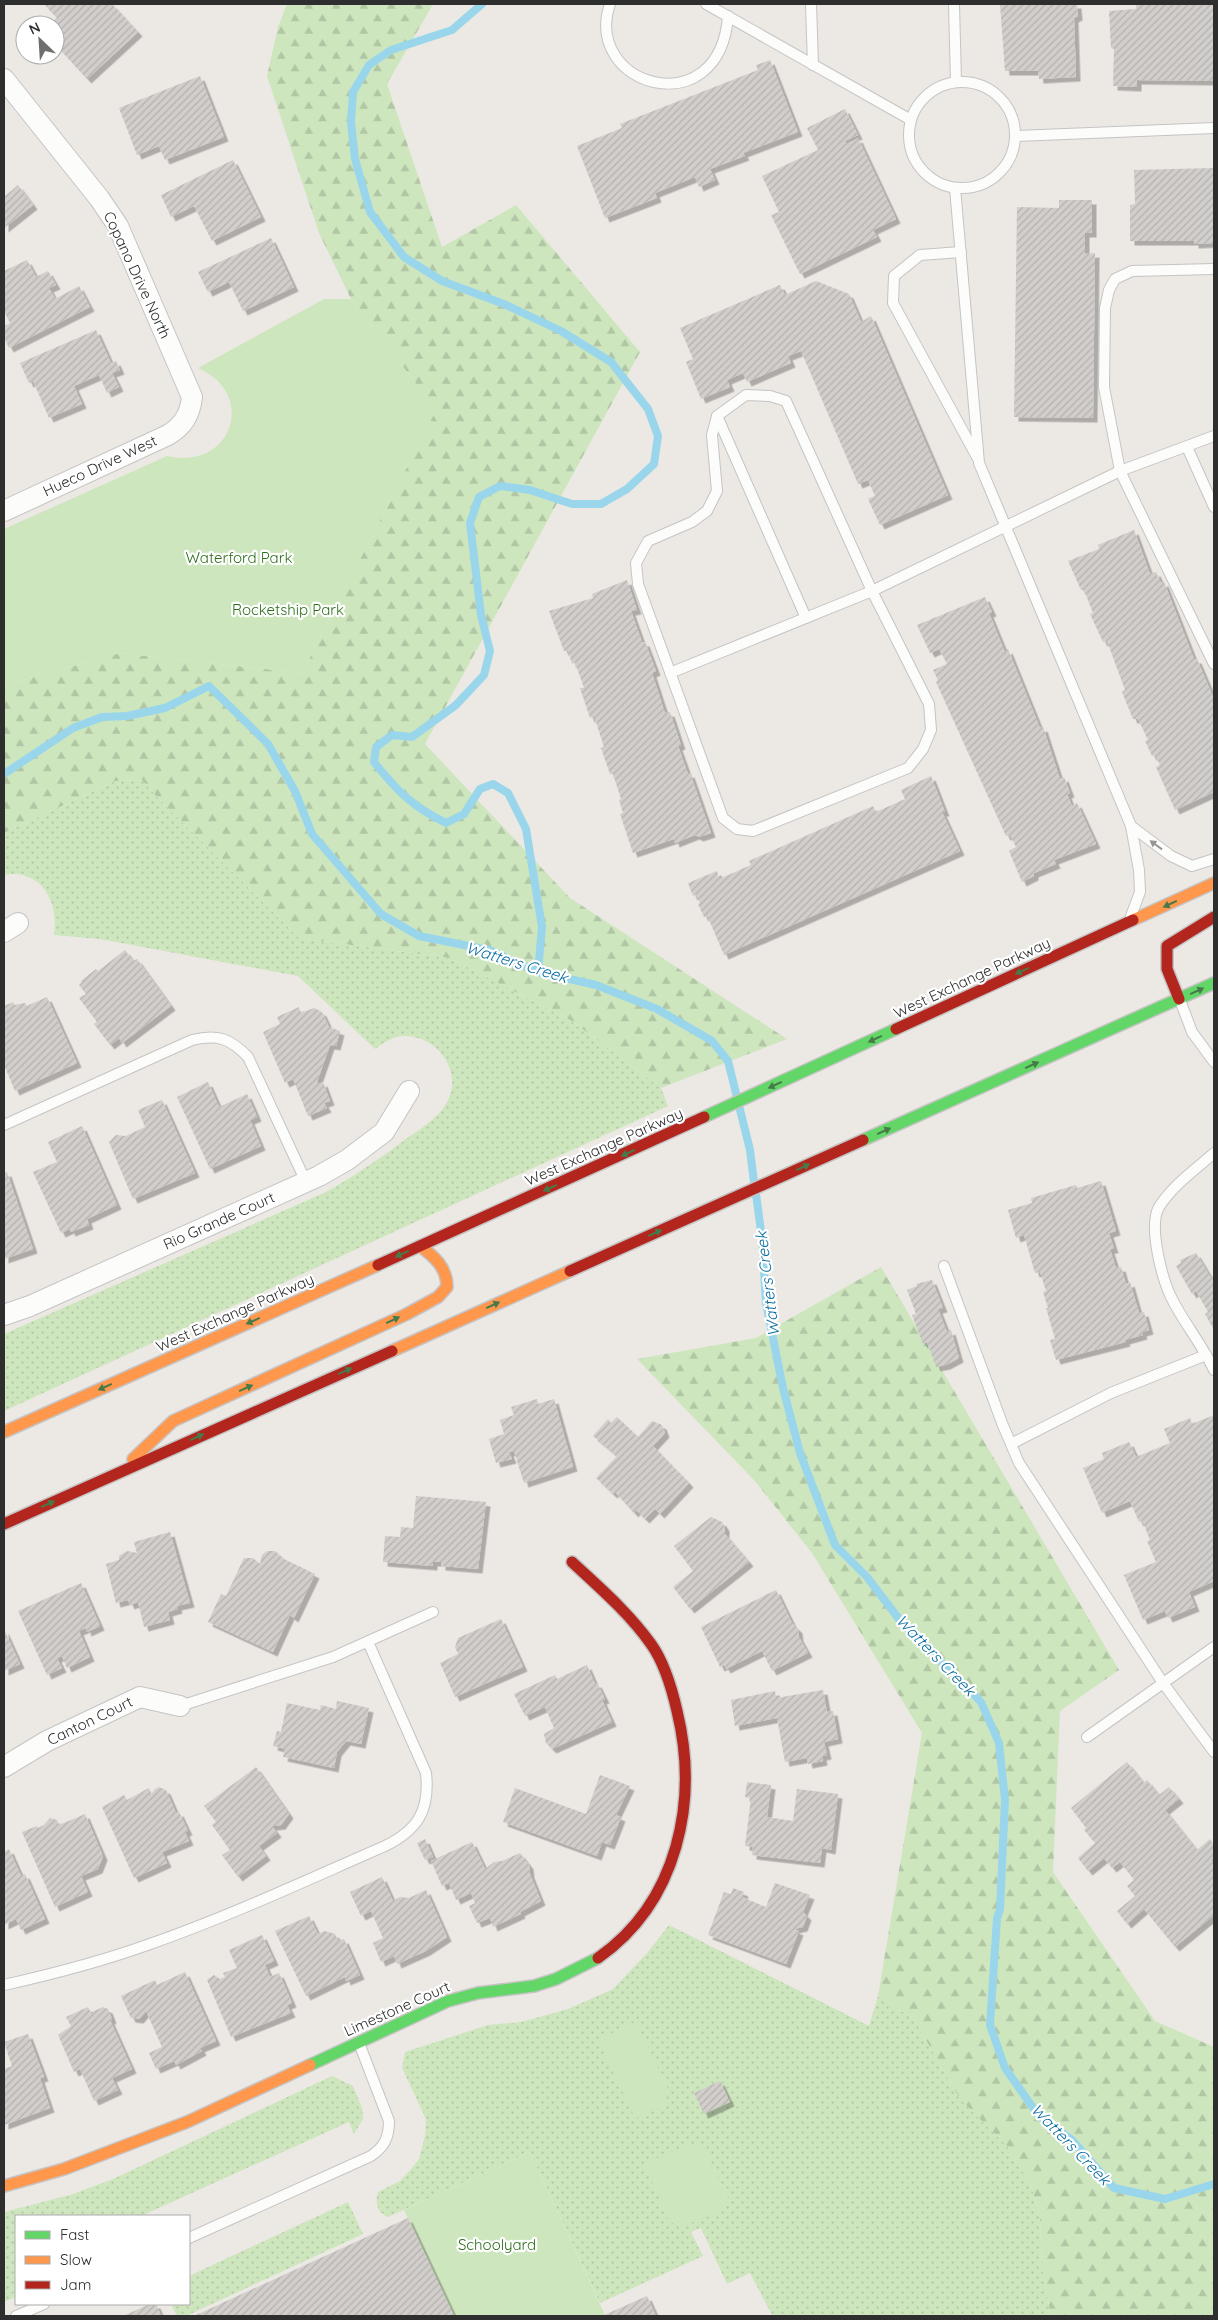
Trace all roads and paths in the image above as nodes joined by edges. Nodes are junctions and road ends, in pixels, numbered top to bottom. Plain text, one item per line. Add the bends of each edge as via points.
1 (610, 4) edge
2 (706, 4) edge
3 (811, 4) edge
4 (954, 4) edge
5 (728, 16) junction
6 (813, 65) junction
7 (4, 79) edge
8 (956, 82) junction
9 (911, 120) junction
10 (1214, 128) edge
11 (1015, 136) junction
12 (955, 188) junction
13 (961, 252) junction
14 (1214, 268) edge
15 (190, 413) joint
16 (717, 416) junction
17 (1214, 436) edge
18 (1187, 447) junction
19 (979, 460) junction
20 (1120, 471) junction
21 (1214, 507) edge
22 (4, 511) edge
23 (1006, 528) junction
24 (872, 591) junction
25 (806, 618) junction
26 (1214, 664) edge
27 (670, 673) junction
28 (1131, 826) junction
29 (1214, 859) edge
30 (1214, 883) edge
31 (1214, 917) edge
32 (1128, 923) junction
33 (1214, 983) edge
34 (1179, 999) junction
35 (1214, 1062) edge
36 (409, 1091) dead end
37 (4, 1125) edge
38 (1214, 1153) edge
39 (306, 1182) junction
40 (420, 1246) junction
41 (944, 1266) dead end
42 (4, 1315) edge
43 (1206, 1355) junction
44 (1214, 1370) edge
45 (4, 1432) edge
46 (1011, 1444) junction
47 (120, 1472) junction
48 (4, 1524) edge
49 (572, 1562) dead end
50 (433, 1612) dead end
51 (368, 1642) junction
52 (1214, 1647) edge
53 (1163, 1683) junction
54 (180, 1706) joint
55 (1087, 1736) dead end
56 (1214, 1752) edge
57 (4, 1767) edge
58 (4, 1985) edge
59 (358, 2042) junction
60 (4, 2186) edge
61 (190, 2238) edge
62 (42, 2305) edge
63 (16, 2316) edge

1 - 5 lane via 606,15 607,36 614,55 628,70 646,80 666,84 686,81 704,71 718,56 726,37
2 - 5 lane
3 - 6 lane
4 - 8 lane
5 - 6 lane
6 - 9 lane
7 - 15 street, Copano Drive North via 118,226 192,397
8 - 9 lane via 938,87 924,97
8 - 11 lane via 974,83 991,90 1004,102 1012,118
9 - 12 lane via 909,144 914,160 939,184
10 - 11 lane
11 - 12 lane via 1012,154 1002,170 988,181 972,187
12 - 13 lane
13 - 19 lane
13 - 19 lane via 920,254 894,276 893,303
14 - 20 lane via 1132,271 1115,279 1109,290 1105,308 1104,387
15 - 22 street, Hueco Drive West via 168,435
16 - 24 lane via 746,395 770,396 786,401
16 - 25 lane
16 - 27 lane via 712,436 717,491 707,511 692,522 648,541 636,563 638,584
17 - 18 lane
18 - 20 lane
18 - 21 lane
19 - 23 lane
20 - 23 lane
20 - 26 lane
23 - 24 lane
23 - 28 lane
24 - 25 lane
24 - 27 lane via 929,704 931,730 923,749 908,768 753,831 737,829 724,818
25 - 27 lane
29 -> 28 lane via 1192,866 1171,856
28 - 32 lane via 1140,892
30 -> 32 main road, West Exchange Parkway
31 - 34 main road via 1167,946 1167,969
32 -> 40 main road, West Exchange Parkway
34 -> 33 main road
34 - 35 lane via 1192,1032
47 -> 34 main road
36 - 39 street, Rio Grande Court via 384,1132 347,1160
37 - 39 lane via 192,1040 207,1036 223,1039 248,1057
38 - 43 lane via 1176,1186 1158,1209 1155,1232 1170,1296
39 - 42 street, Rio Grande Court via 38,1303
40 -> 45 main road, West Exchange Parkway
47 -> 40 main road via 173,1420 313,1358 438,1297 447,1287 448,1276 436,1258
41 - 46 lane
43 - 44 lane
43 - 46 lane via 1111,1394
46 - 53 lane via 1019,1463
48 -> 47 main road
49 - 59 main road, Limestone Court via 618,1605 652,1645 672,1688 683,1734 687,1776 682,1829 675,1855 648,1909 630,1931 593,1962 576,1972 534,1986 478,1993 448,2001
50 - 51 lane
51 - 54 lane via 300,1668
51 - 58 lane via 426,1773 428,1792 424,1810 415,1826 402,1838 220,1918 148,1945
52 - 53 lane
53 - 55 lane
53 - 56 lane
54 - 57 street, Canton Court via 140,1697 47,1741
59 - 60 main road, Limestone Court via 187,2122 64,2169
59 - 61 lane via 389,2122 386,2142 379,2150
62 - 63 lane

